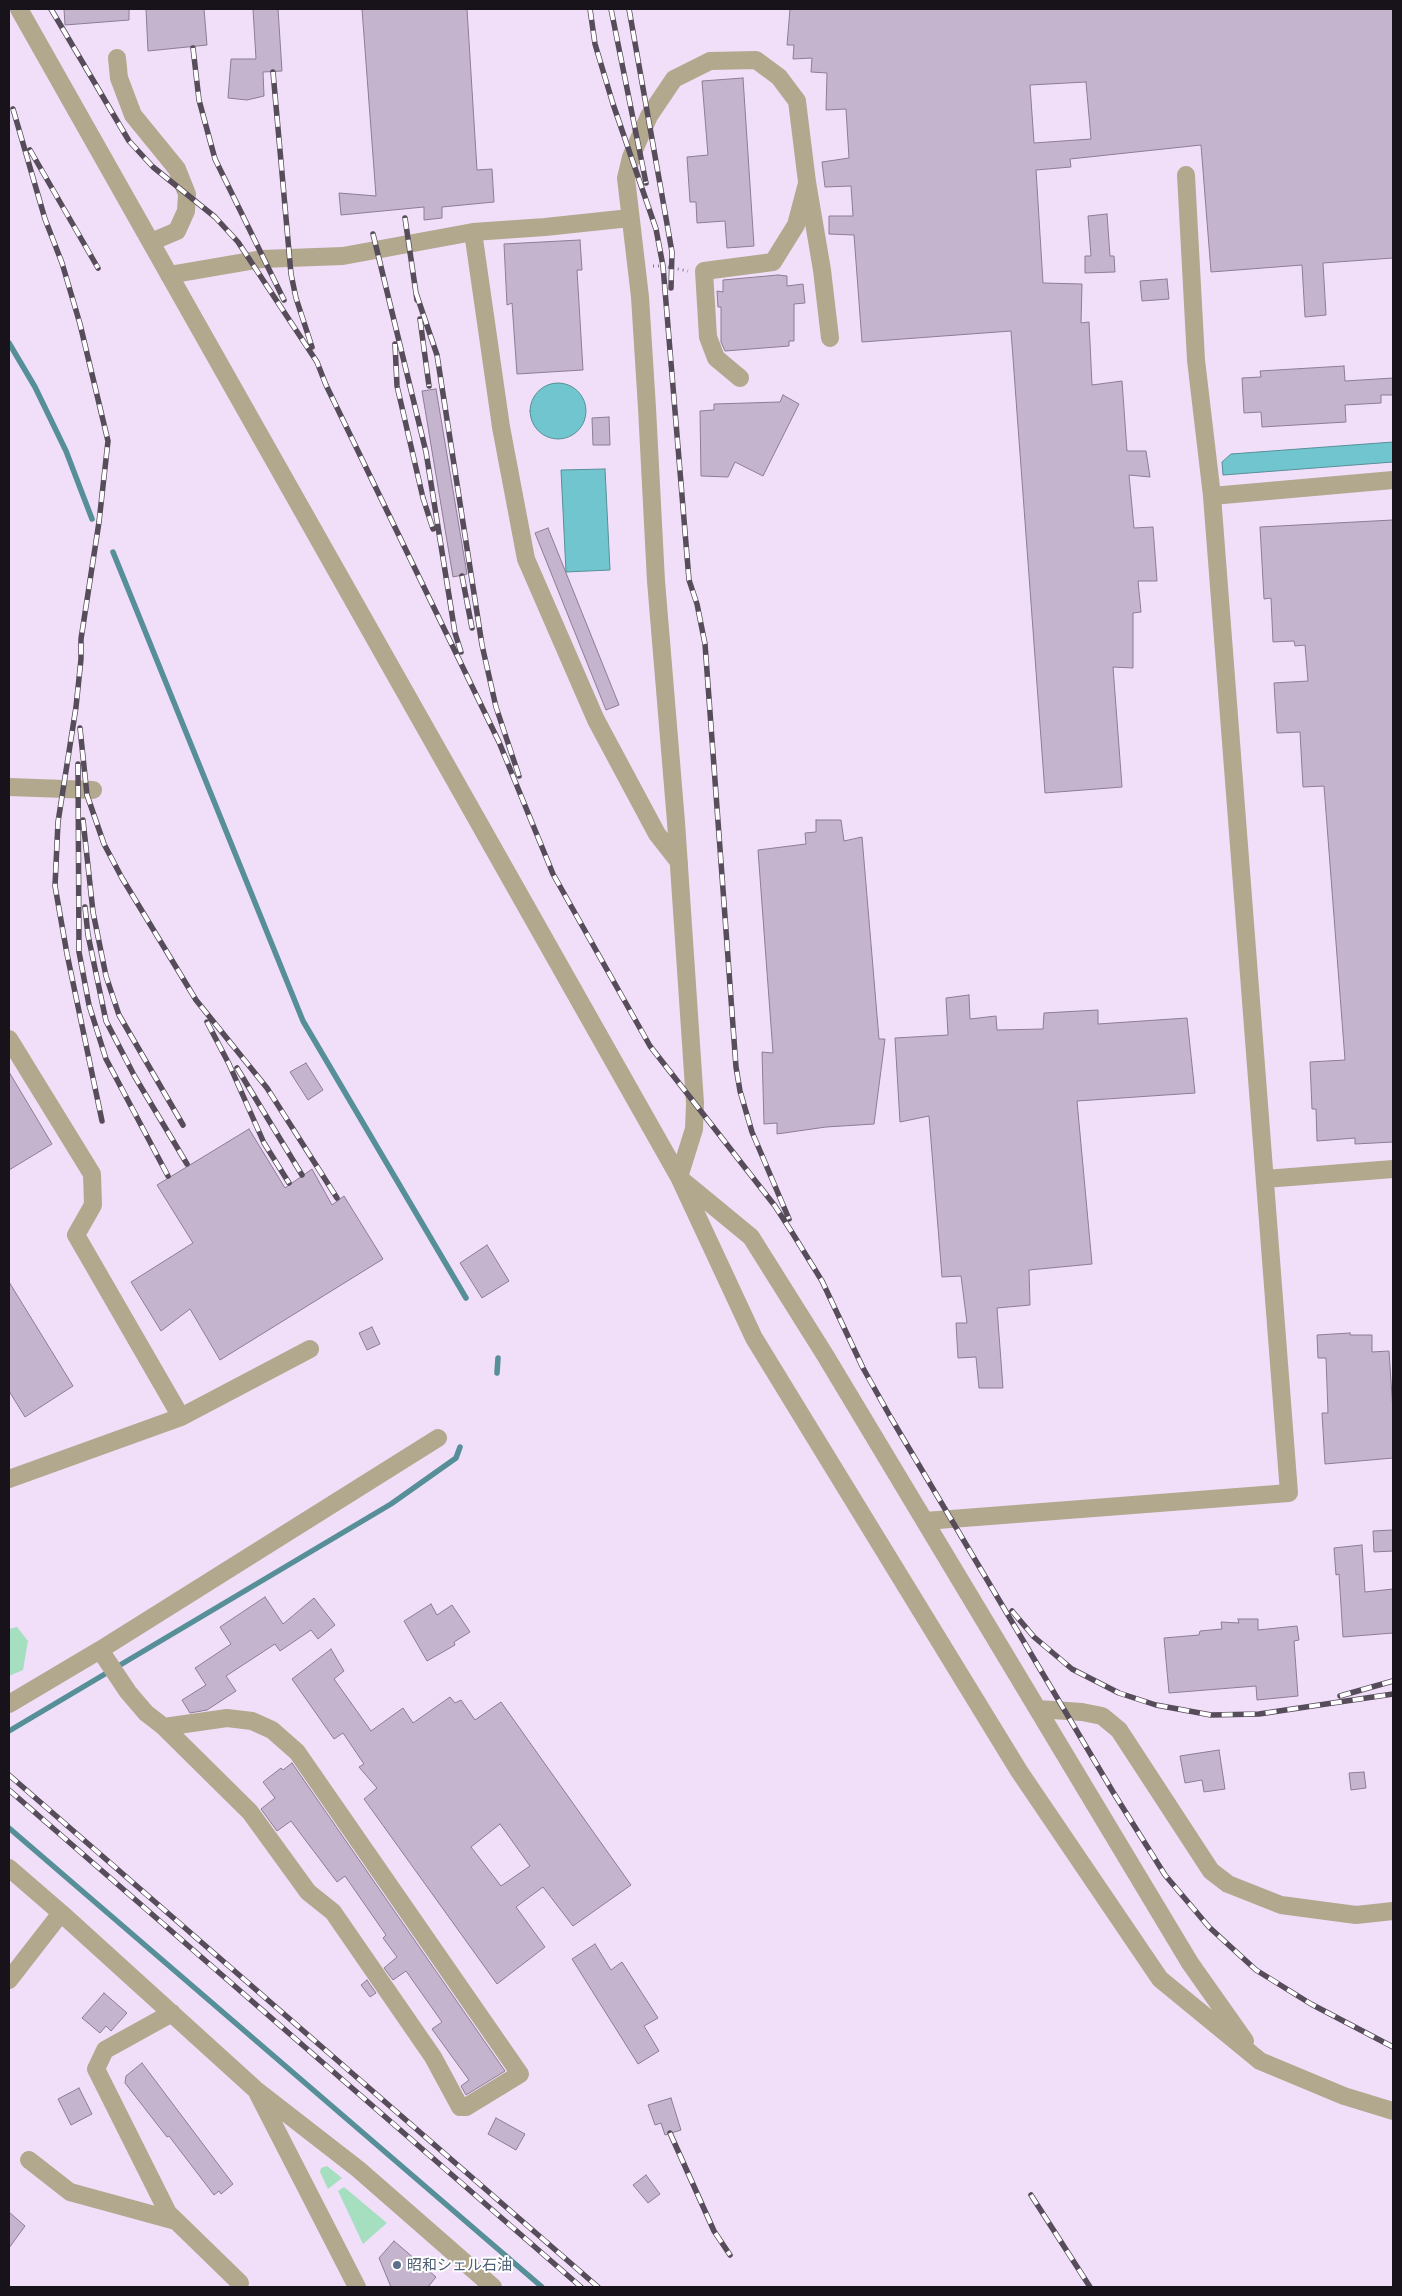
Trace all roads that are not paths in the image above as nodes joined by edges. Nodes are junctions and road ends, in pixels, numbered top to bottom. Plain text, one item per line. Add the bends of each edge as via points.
1 (19, 9) edge
2 (118, 58) dead end
3 (1186, 175) dead end
4 (807, 182) junction
5 (630, 218) junction
6 (473, 232) junction
7 (151, 242) junction
8 (169, 275) junction
9 (830, 338) dead end
10 (740, 378) dead end
11 (1393, 480) edge
12 (1212, 496) junction
13 (9, 787) edge
14 (93, 790) dead end
15 (679, 862) junction
16 (9, 1040) edge
17 (1393, 1169) edge
18 (679, 1177) junction
19 (1265, 1179) junction
20 (310, 1349) dead end
21 (181, 1417) junction
22 (438, 1438) dead end
23 (9, 1479) edge
24 (925, 1521) junction
25 (108, 1662) junction
26 (9, 1704) edge
27 (1038, 1709) junction
28 (164, 1727) junction
29 (9, 1868) edge
30 (1393, 1911) edge
31 (60, 1912) junction
32 (9, 1980) edge
33 (172, 2013) junction
34 (1260, 2061) junction
35 (255, 2089) junction
36 (1393, 2111) edge
37 (29, 2160) dead end
38 (176, 2221) junction
39 (240, 2283) dead end
40 (357, 2287) edge
41 (493, 2287) edge

1 - 7 street
2 - 7 street via 119,78 132,115 177,169 187,194 186,211 177,231
3 - 12 street via 1196,360
4 - 5 street via 797,101 779,77 756,60 710,61 674,79 649,116 631,156 626,178
4 - 9 street
4 - 10 street via 796,225 773,262 704,271 708,337 716,358
5 - 6 street
5 - 15 street via 637,268 656,581
6 - 8 street via 343,256 262,259
6 - 15 street via 501,427 526,559 596,720 658,834
7 - 8 street
8 - 18 street
11 - 12 street
12 - 19 street
13 - 14 street
15 - 18 street via 695,1103 694,1129
16 - 21 street via 92,1174 93,1205 76,1235
17 - 19 street
18 - 24 street via 751,1238
18 - 34 street via 754,1338 1019,1771 1160,1978
19 - 24 street via 1289,1493
20 - 21 street
21 - 23 street
22 - 25 street
24 - 27 street
25 - 26 street
25 - 28 street via 146,1713
27 - 30 street via 1102,1716 1119,1730 1211,1871 1228,1884 1288,1906 1356,1914
27 - 34 street via 1190,1963
28 - 28 street via 250,1812 308,1892 333,1912 433,2057 460,2106 466,2107 520,2074 296,1752 272,1730 252,1721 227,1718
29 - 31 street
31 - 32 street
31 - 33 street
33 - 35 street
33 - 38 street via 105,2050 96,2069 168,2213
34 - 36 street via 1344,2096
35 - 40 street
35 - 41 street via 358,2169
37 - 38 street via 70,2192
38 - 39 street

